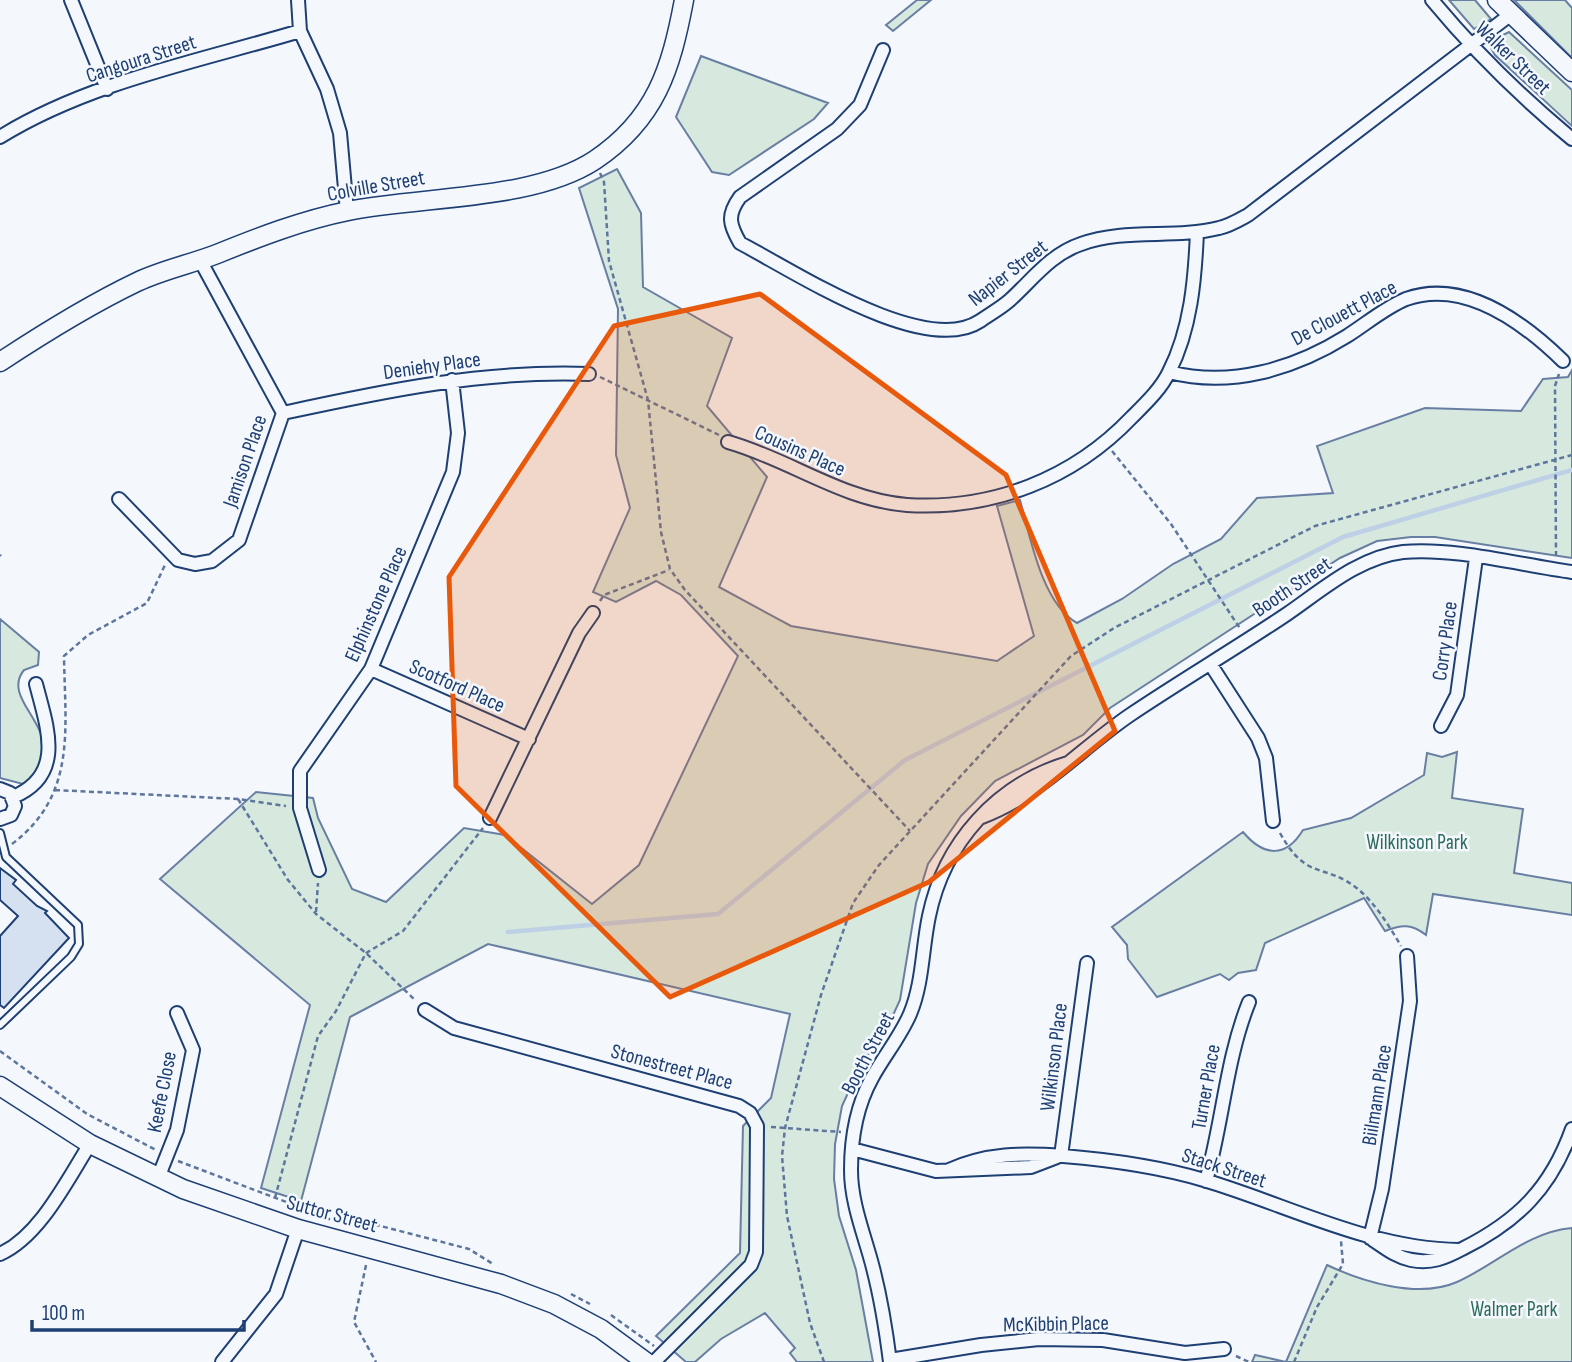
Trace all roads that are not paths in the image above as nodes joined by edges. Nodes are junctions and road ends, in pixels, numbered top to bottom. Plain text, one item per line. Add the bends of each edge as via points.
1 (71, 0) edge
2 (298, 0) edge
3 (684, 0) edge
4 (1432, 0) edge
5 (1497, 0) edge
6 (1510, 15) junction
7 (300, 31) junction
8 (1471, 47) junction
9 (883, 50) dead end
10 (1572, 72) edge
11 (107, 89) junction
12 (0, 137) edge
13 (1572, 139) edge
14 (347, 211) junction
15 (1197, 232) junction
16 (200, 260) junction
17 (1563, 361) road end
18 (0, 362) edge
19 (1169, 372) junction
20 (589, 374) road end
21 (452, 380) junction
22 (282, 413) junction
23 (727, 442) road end
24 (119, 499) dead end
25 (1476, 558) junction
26 (1572, 572) edge
27 (593, 613) road end
28 (1211, 665) junction
29 (371, 669) junction
30 (36, 684) dead end
31 (1441, 726) dead end
32 (529, 739) junction
33 (0, 789) edge
34 (13, 797) junction
35 (490, 818) road end
36 (0, 819) edge
37 (1273, 821) road end
38 (0, 833) edge
39 (319, 870) road end
40 (1407, 956) road end
41 (1087, 963) dead end
42 (1249, 1002) dead end
43 (425, 1010) road end
44 (177, 1013) dead end
45 (0, 1024) edge
46 (0, 1075) edge
47 (6, 1089) edge
48 (1572, 1129) edge
49 (90, 1144) junction
50 (852, 1149) junction
51 (1061, 1156) junction
52 (158, 1178) junction
53 (1206, 1181) junction
54 (298, 1230) junction
55 (1370, 1238) junction
56 (0, 1254) edge
57 (1223, 1349) dead end
58 (659, 1357) edge
59 (890, 1361) edge
60 (222, 1362) edge
61 (646, 1362) edge

1 - 11 street
2 - 7 street
3 - 14 street, Colville Street via 674,55 656,98 623,140 594,160 548,181
4 - 8 street, Walker Street
5 - 6 street
6 - 8 street, Napier Street
6 - 10 street
7 - 11 street, Cangoura Street
7 - 14 street via 327,89 340,133
8 - 13 street, Walker Street
8 - 15 street, Napier Street via 1248,215 1222,228
9 - 15 street, Napier Street via 853,113 740,197 730,210 730,226 740,243 891,321 924,330 972,326 1010,300 1043,265 1080,244 1119,236
11 - 12 street, Cangoura Street via 29,119
14 - 16 street, Colville Street
15 - 19 street, Cousins Place via 1195,279
16 - 18 street, Colville Street via 139,281 58,324
16 - 22 street, Jamison Place
17 - 19 street, De Clouett Place via 1514,320 1470,299 1437,295 1406,299 1306,359 1236,379 1198,380
19 - 23 street, Cousins Place via 1105,443 1060,475 1014,494 963,503 906,505 842,491 761,451
20 - 21 street, Deniehy Place via 539,372
21 - 22 street, Deniehy Place
21 - 29 street, Elphinstone Place via 458,433 453,472
22 - 24 street, Jamison Place via 239,540 212,561 195,564 178,559
25 - 26 street, Booth Street
25 - 28 street, Booth Street via 1402,552 1376,559 1349,572
25 - 31 street, Corry Place via 1457,695
27 - 32 street
28 - 37 street via 1266,758
28 - 50 street, Booth Street via 1128,716 1068,763 1047,769 993,803 944,865 929,917 915,1000 864,1096
29 - 32 street, Scotford Place
29 - 39 street, Elphinstone Place via 300,771 300,808
30 - 34 street via 50,747 38,783
32 - 35 street
33 - 34 street
34 - 36 street via 14,811
38 - 45 lane via 6,857 68,913 80,933 71,957
40 - 55 street, Biilmann Place via 1410,1001 1382,1189
41 - 51 street, Wilkinson Place
42 - 53 street, Turner Place via 1235,1037
43 - 58 street, Stonestreet Place via 454,1028 739,1106 750,1113 757,1126 756,1252 751,1265
44 - 52 street, Keefe Close via 193,1050 177,1130
46 - 47 street, Suttor Street
47 - 49 street, Suttor Street
48 - 55 street, Stack Street via 1561,1159 1534,1197 1489,1236 1459,1250
49 - 52 street, Suttor Street
49 - 56 street via 48,1212
50 - 51 street, Stack Street via 922,1170 949,1170 1000,1155
50 - 59 street, Booth Street via 853,1194 880,1294
51 - 53 street, Stack Street via 1131,1162
52 - 54 street, Suttor Street
53 - 55 street, Stack Street
54 - 60 street via 276,1294
54 - 61 street, Suttor Street via 502,1284 601,1329
57 - 59 street, McKibbin Place via 1185,1353 1103,1340 1039,1339

